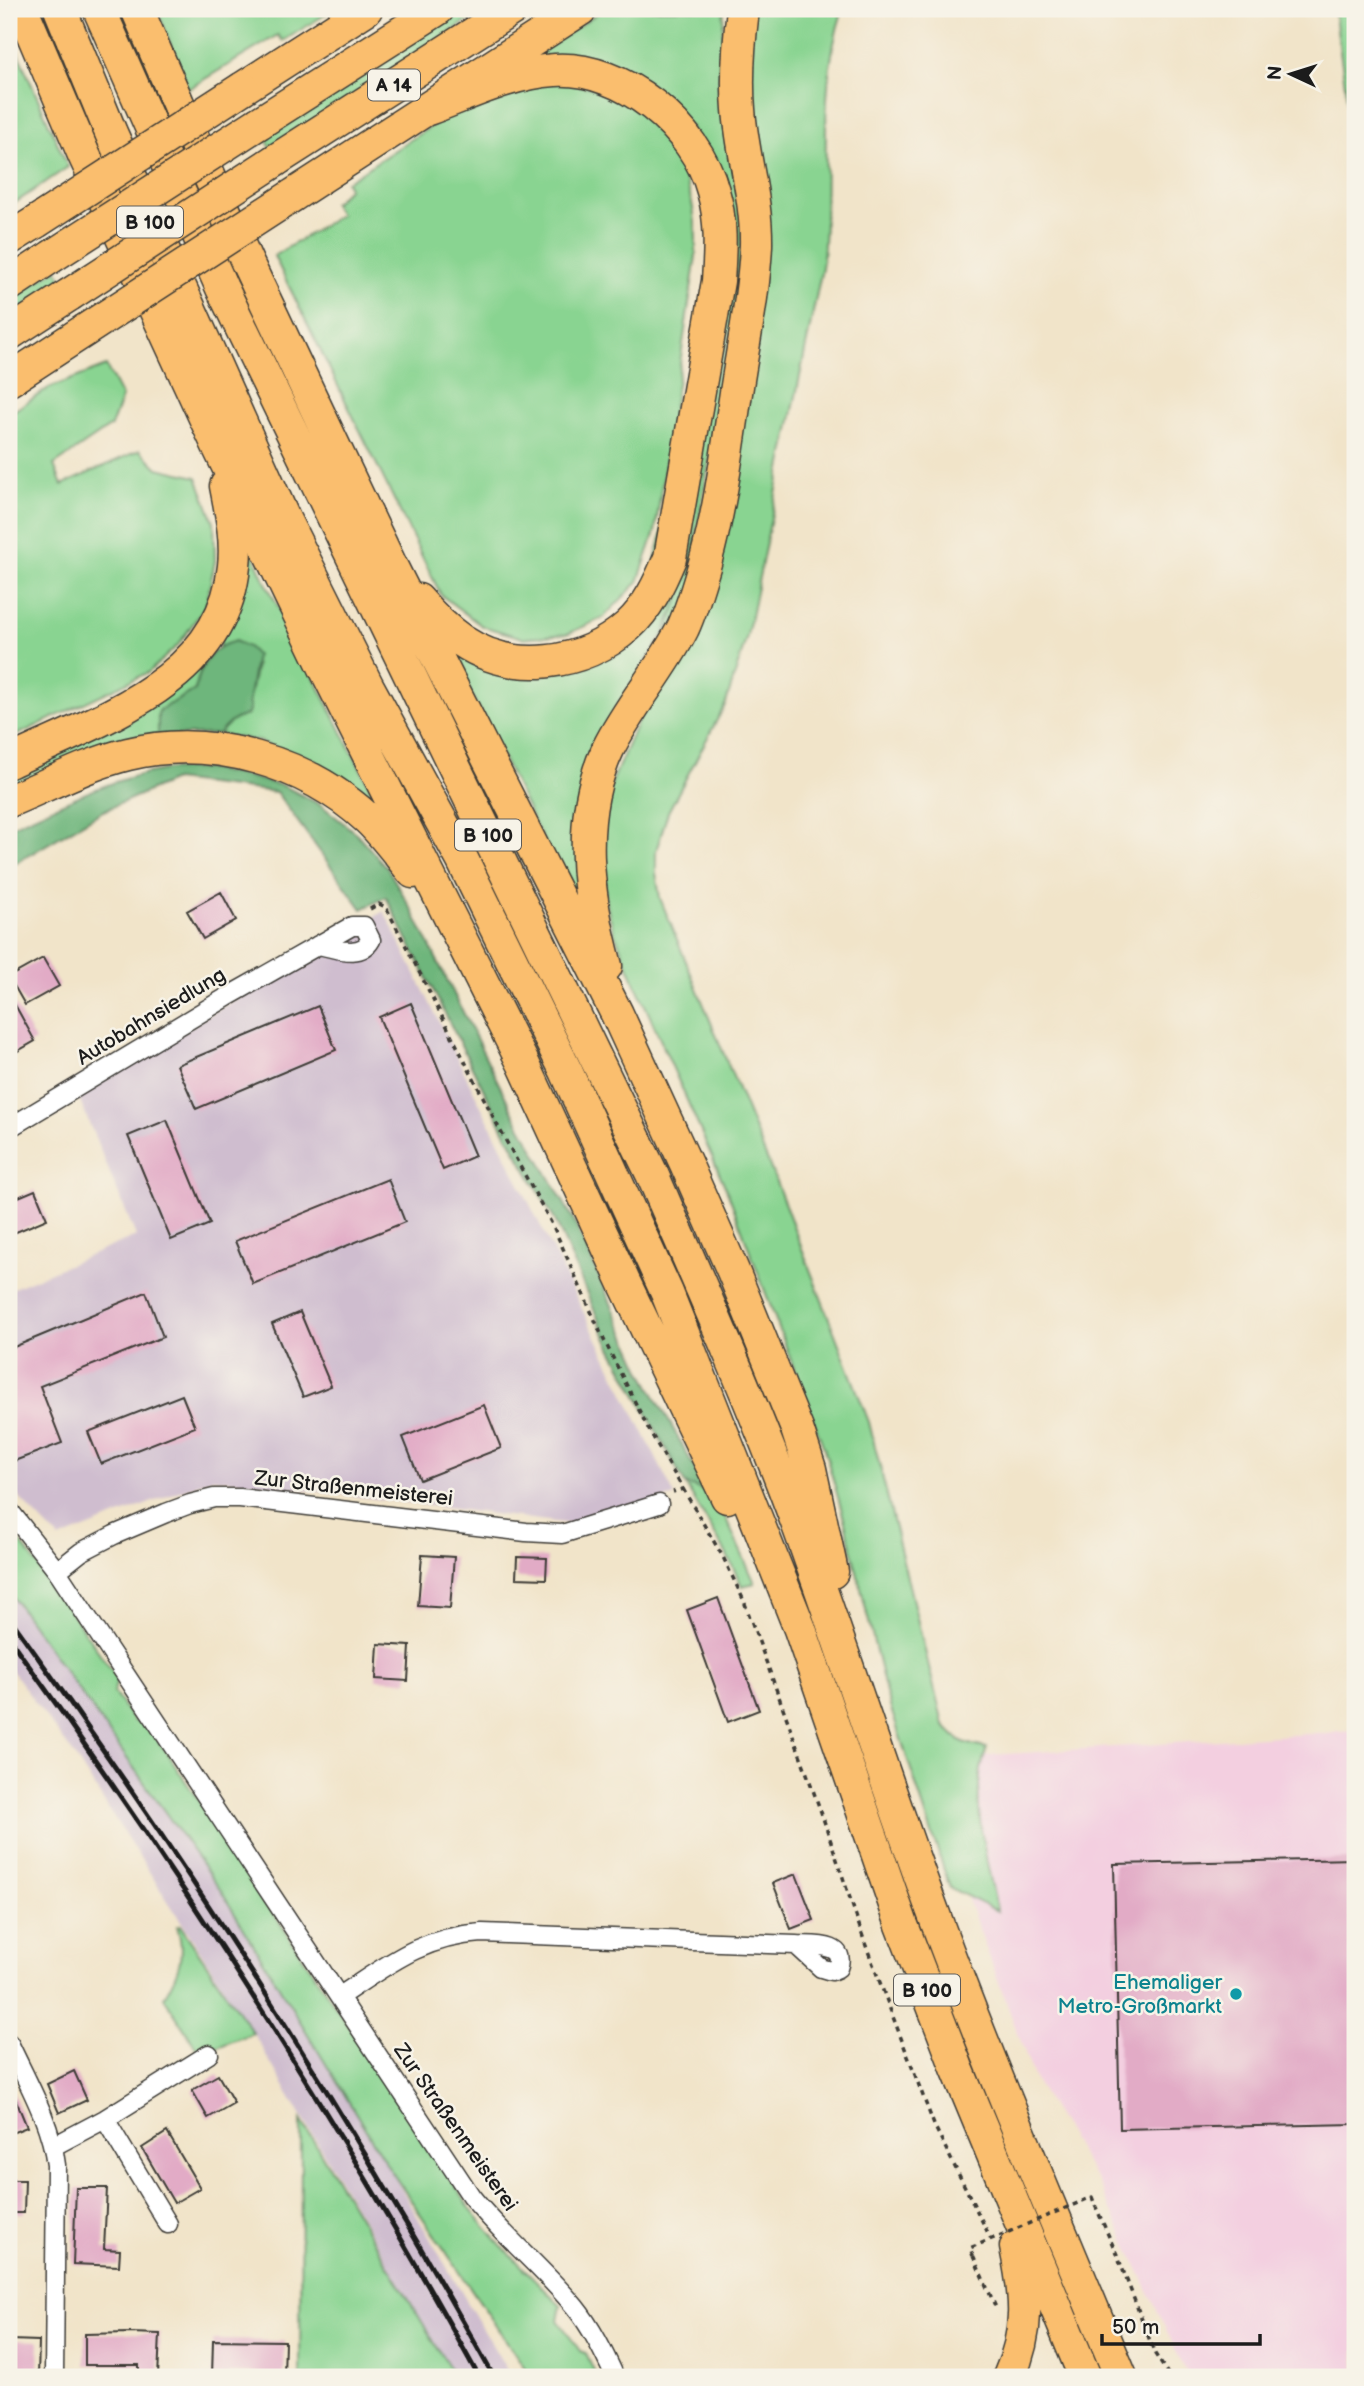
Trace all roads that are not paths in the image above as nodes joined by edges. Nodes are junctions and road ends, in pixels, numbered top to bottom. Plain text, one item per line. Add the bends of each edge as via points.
1 (22, 9) edge
2 (60, 9) edge
3 (99, 9) edge
4 (139, 9) edge
5 (366, 9) edge
6 (438, 9) edge
7 (512, 9) edge
8 (581, 9) edge
9 (743, 9) edge
10 (428, 109) junction
11 (9, 239) edge
12 (9, 285) edge
13 (9, 334) edge
14 (9, 380) edge
15 (220, 450) junction
16 (393, 570) junction
17 (9, 762) edge
18 (9, 802) edge
19 (451, 920) junction
20 (318, 945) junction
21 (617, 1014) junction
22 (9, 1128) edge
23 (659, 1504) road end
24 (9, 1510) edge
25 (57, 1571) junction
26 (800, 1629) junction
27 (853, 1676) junction
28 (796, 1945) dead end
29 (340, 1996) junction
30 (9, 2043) edge
31 (209, 2054) dead end
32 (17, 2080) edge
33 (105, 2119) junction
34 (54, 2146) junction
35 (1003, 2180) junction
36 (168, 2224) dead end
37 (1079, 2277) junction
38 (54, 2377) edge
39 (615, 2377) edge
40 (1009, 2377) edge
41 (1084, 2377) edge
42 (1121, 2377) edge
43 (1144, 2377) edge

1 - 15 highway
2 - 26 highway, B 100 via 116,146 284,519 368,687 462,859 616,1180 693,1357
3 - 27 highway, B 100 via 222,288 652,1174 748,1400
4 - 16 highway via 246,260
5 - 11 highway, bridge
6 - 12 highway, A 14, bridge
7 - 13 highway, A 14, bridge
8 - 10 highway
9 - 21 highway via 739,110 756,244 723,475 705,561 683,627 608,750 590,820 589,887
10 - 14 highway, bridge
10 - 16 highway via 517,76 558,70 621,85 675,123 704,165 719,220 719,270 670,558 658,585 630,625 573,657 538,663 509,660 463,641
15 - 17 highway via 231,511 234,565 229,590 208,639 192,659 151,693
15 - 19 highway
16 - 21 highway
18 - 19 highway via 97,763 149,750 199,747 254,757 312,781 368,819
19 - 26 highway via 523,1063 752,1552
20 - 20 street, Autobahnsiedlung via 358,951 371,940 358,924
20 - 22 street, Autobahnsiedlung
21 - 27 highway via 733,1271 797,1429 810,1469
23 - 25 street, Zur Straßenmeisterei via 562,1534 214,1498 114,1535
24 - 25 street, Zur Straßenmeisterei
25 - 29 street, Zur Straßenmeisterei
26 - 35 highway, B 100 via 902,1925
27 - 37 highway, B 100 via 936,1919
28 - 29 street via 456,1934 410,1951
29 - 39 street, Zur Straßenmeisterei via 471,2196 576,2308
30 - 32 street
31 - 33 street
32 - 34 street via 48,2128
33 - 34 street
33 - 36 street
34 - 38 street
35 - 40 highway via 1026,2307 1019,2353
35 - 41 highway, B 100
37 - 42 highway, B 100
37 - 43 highway

